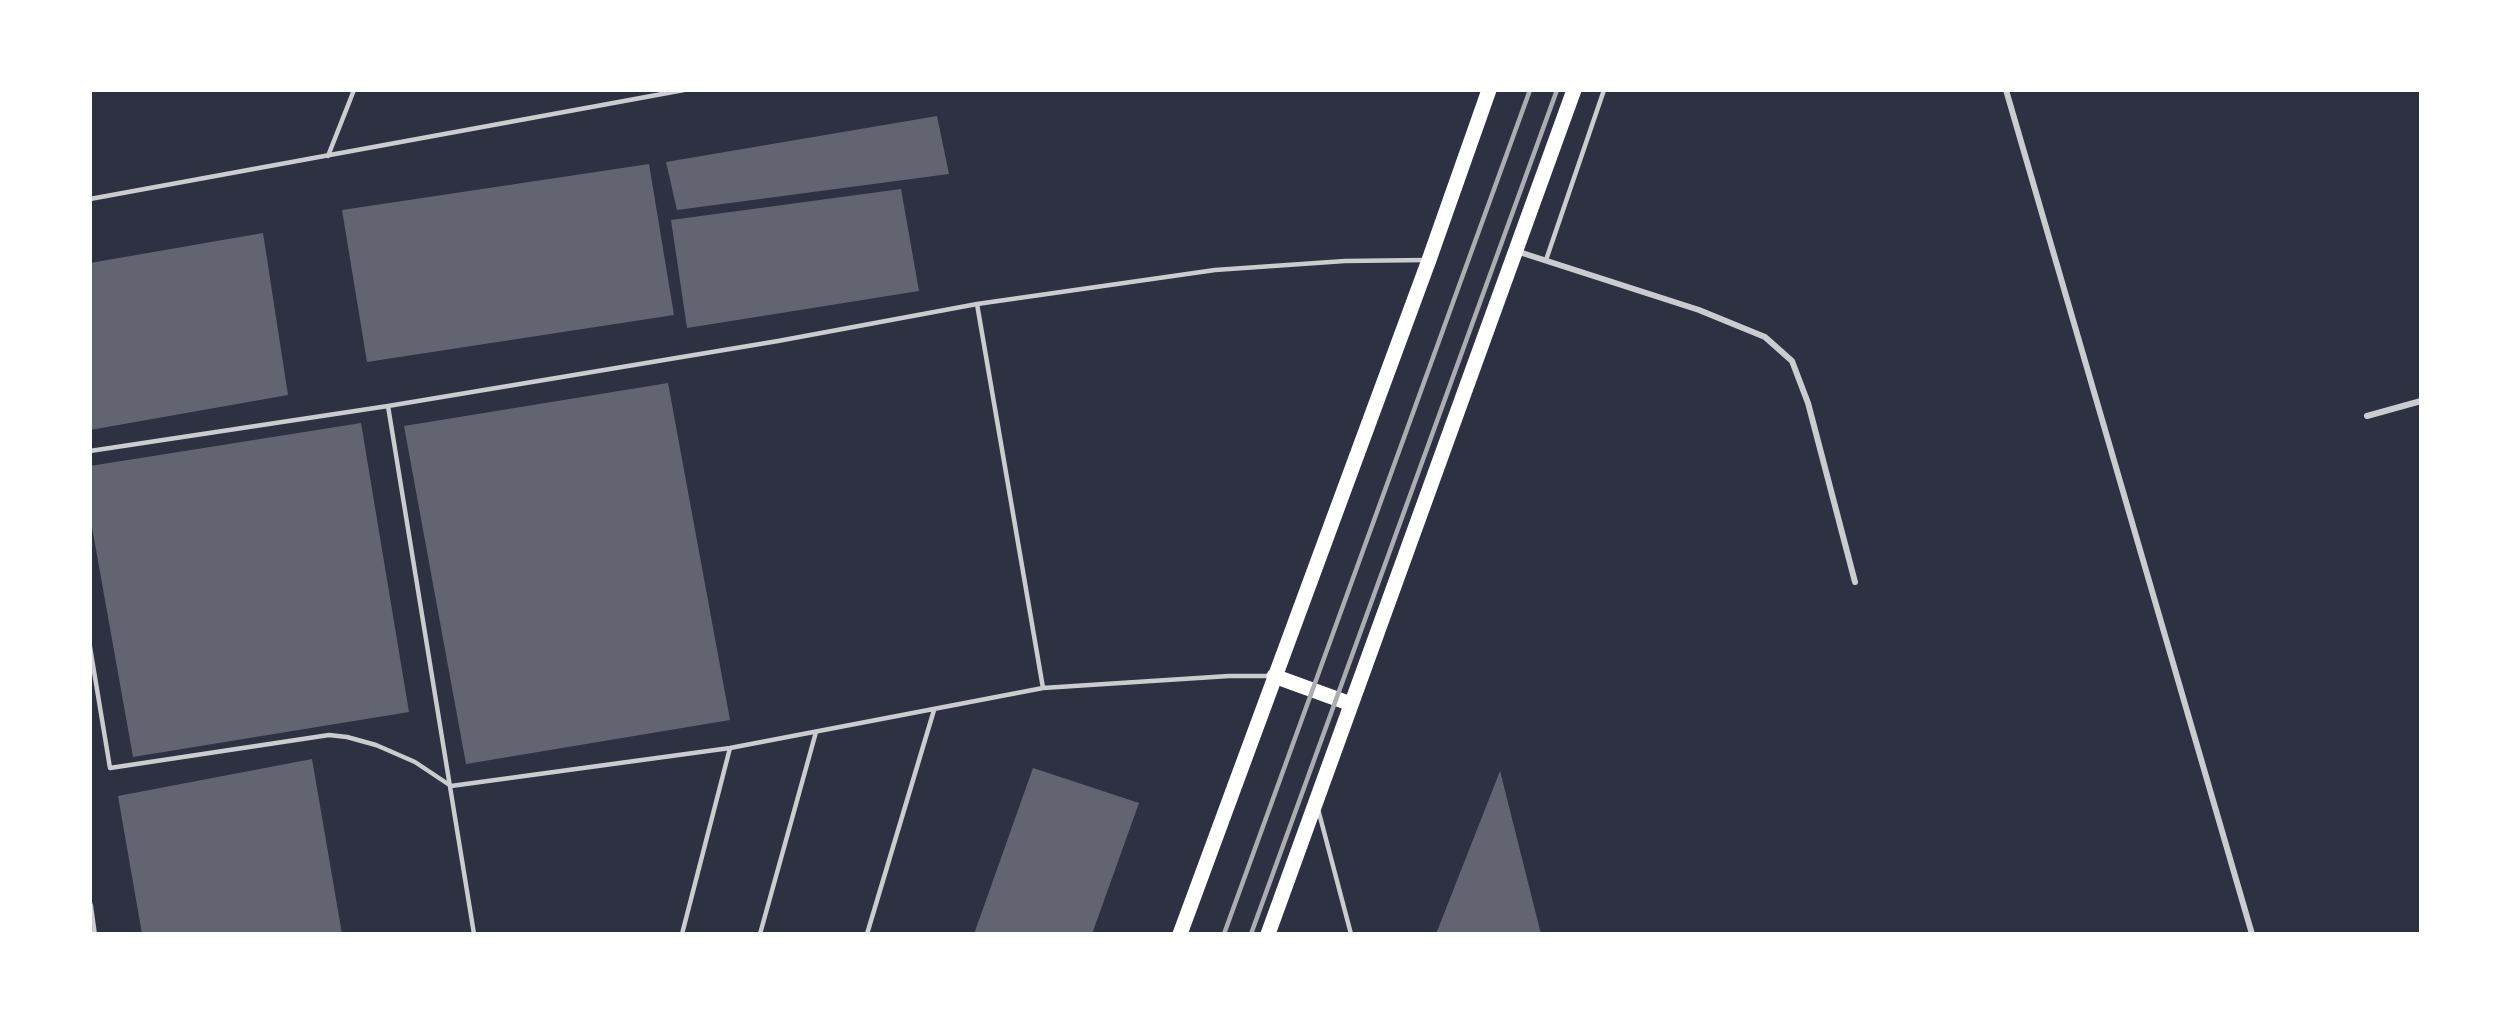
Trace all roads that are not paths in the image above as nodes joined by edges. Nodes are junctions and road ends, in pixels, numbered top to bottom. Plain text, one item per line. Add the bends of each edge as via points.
1 (354, 90) edge
2 (684, 90) edge
3 (1489, 90) edge
4 (1574, 90) edge
5 (1604, 90) edge
6 (2006, 90) edge
7 (328, 156) junction
8 (90, 199) edge
9 (1515, 251) junction
10 (1429, 260) junction
11 (1546, 260) junction
12 (977, 304) junction
13 (2421, 401) edge
14 (388, 406) junction
15 (2367, 416) dead end
16 (90, 451) edge
17 (1855, 582) dead end
18 (90, 647) edge
19 (1274, 676) junction
20 (1042, 688) junction
21 (1351, 704) junction
22 (934, 710) junction
23 (816, 732) junction
24 (730, 748) junction
25 (451, 786) junction
26 (1316, 801) junction
27 (90, 905) edge
28 (94, 934) edge
29 (474, 934) edge
30 (682, 934) edge
31 (760, 934) edge
32 (867, 934) edge
33 (1180, 934) edge
34 (1268, 934) edge
35 (1351, 934) edge
36 (2252, 934) edge

1 - 7 lane
2 - 7 lane
3 - 10 main road
4 - 9 main road
5 - 11 lane
6 - 36 street
7 - 8 lane
9 - 11 street
9 - 21 main road
10 - 12 lane via 1215,270
10 - 19 main road
11 - 17 street via 1754,332 1792,360 1808,403
12 - 14 lane
12 - 20 lane
13 - 15 street
14 - 16 lane
14 - 25 lane
18 - 25 lane via 110,768 329,735 376,745 415,762
19 - 20 lane
19 - 21 main road
19 - 33 main road
20 - 22 lane
21 - 26 main road
22 - 23 lane
22 - 32 lane
23 - 24 lane
23 - 31 lane
24 - 25 lane
24 - 30 lane
25 - 29 lane
26 - 34 main road
26 - 35 lane
27 - 28 street

